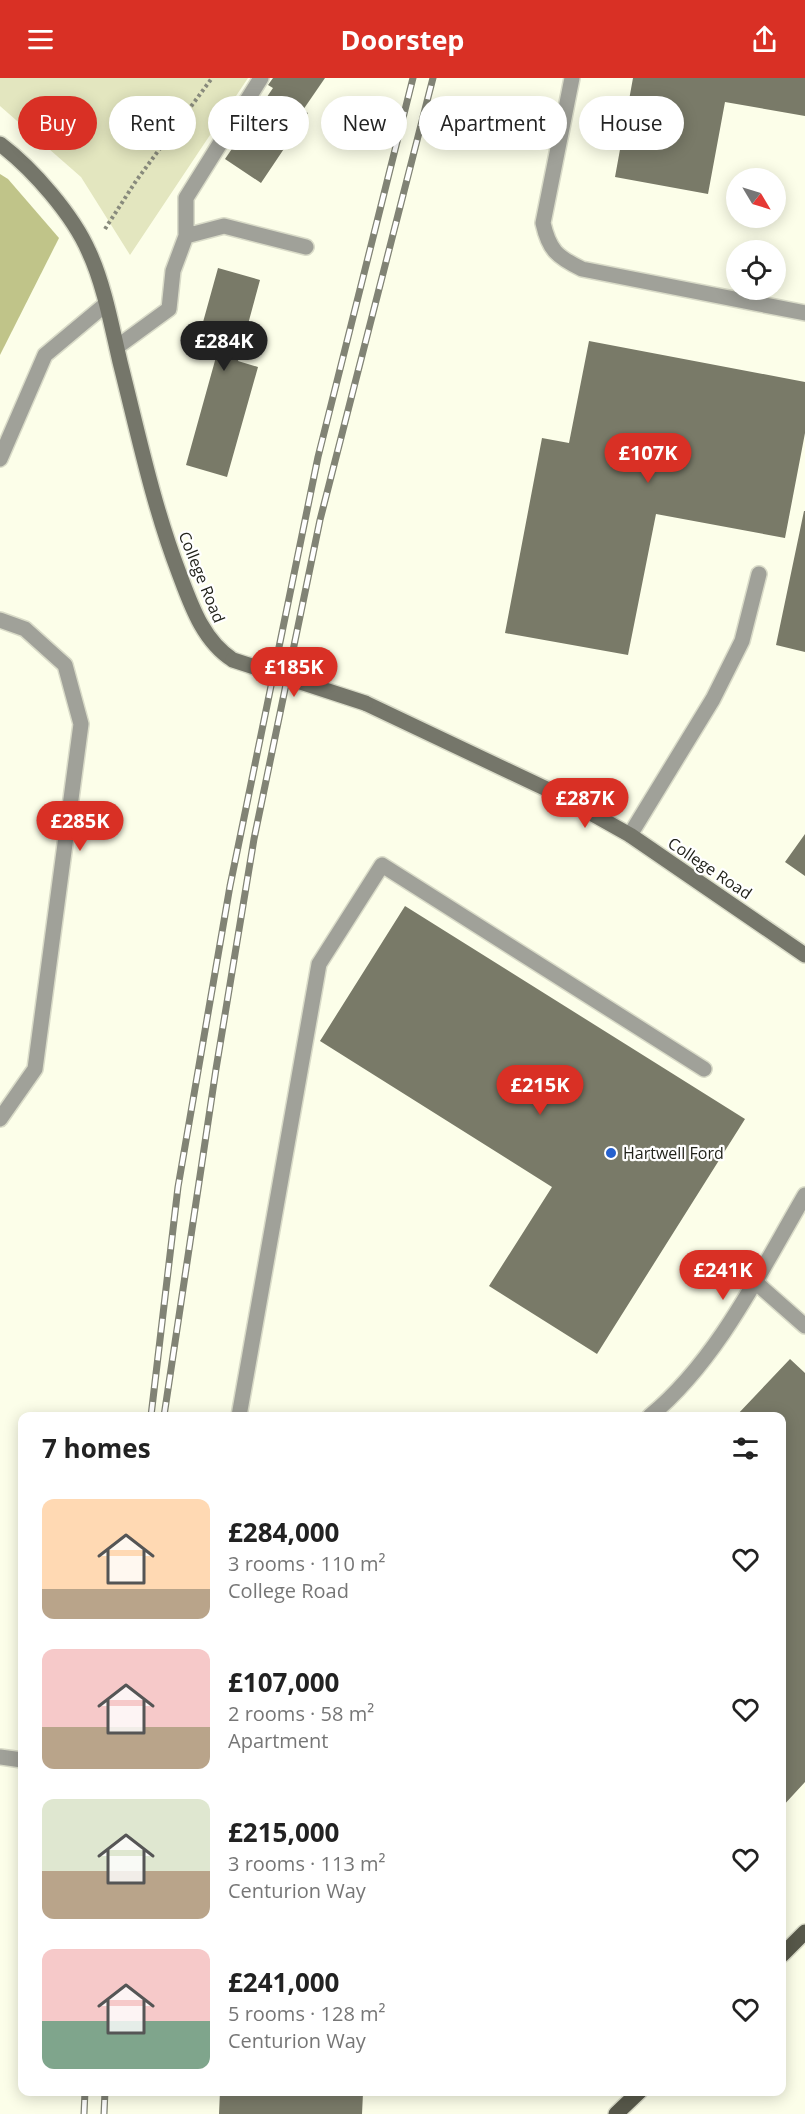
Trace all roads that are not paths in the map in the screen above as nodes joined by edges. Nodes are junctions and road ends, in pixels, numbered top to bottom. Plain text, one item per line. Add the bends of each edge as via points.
1 (261, 78) edge
2 (572, 78) edge
3 (0, 144) edge
4 (186, 236) junction
5 (306, 248) dead end
6 (106, 304) junction
7 (805, 312) edge
8 (117, 347) junction
9 (0, 459) edge
10 (759, 574) dead end
11 (0, 620) edge
12 (630, 835) junction
13 (805, 955) edge
14 (704, 1069) dead end
15 (0, 1119) edge
16 (805, 1195) edge
17 (754, 1281) junction
18 (805, 1326) edge
19 (240, 1412) edge
20 (655, 1412) edge
21 (0, 1757) edge
22 (18, 1759) edge
23 (804, 1936) edge
24 (786, 1951) edge
25 (635, 2096) edge
26 (616, 2114) edge

1 - 4 street via 186,198
2 - 7 street via 543,223 547,242 561,259 582,269
3 - 6 street, College Road via 66,210 90,253
4 - 5 street via 224,226
4 - 8 street via 173,271 169,309
6 - 8 street, College Road
6 - 9 street via 45,355
8 - 12 street, College Road, bridge via 150,485 169,545 208,637 220,652 233,660 365,703 555,793
10 - 12 street via 742,641 713,699
11 - 15 street via 25,629 65,665 81,724 35,1069
12 - 13 street, College Road
14 - 19 street via 382,865 319,964
16 - 17 street
17 - 18 street
17 - 20 street via 714,1346
21 - 22 street
23 - 24 main road
25 - 26 main road

